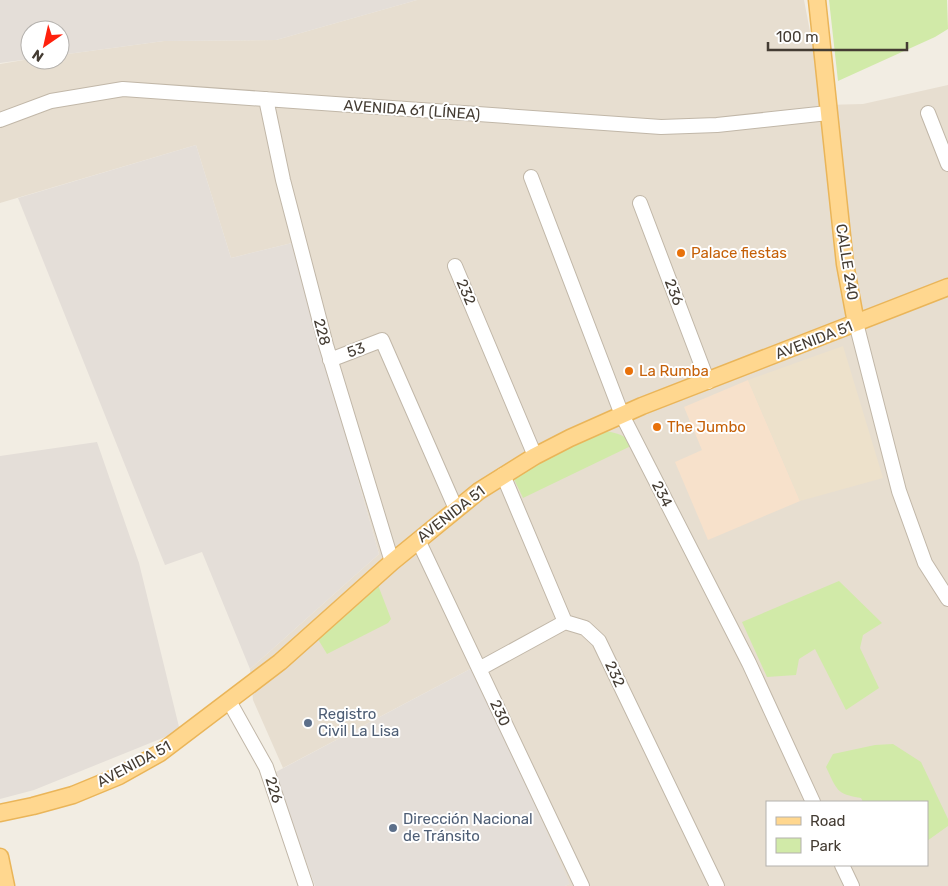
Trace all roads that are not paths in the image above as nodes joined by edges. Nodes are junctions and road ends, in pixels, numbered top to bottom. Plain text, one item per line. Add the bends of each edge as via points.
1 (817, 0) edge
2 (266, 98) junction
3 (828, 113) junction
4 (928, 113) dead end
5 (0, 120) edge
6 (948, 164) edge
7 (532, 177) dead end
8 (640, 203) dead end
9 (455, 266) dead end
10 (948, 287) edge
11 (856, 323) junction
12 (330, 360) junction
13 (708, 382) junction
14 (622, 415) junction
15 (535, 456) junction
16 (503, 475) junction
17 (456, 509) junction
18 (418, 540) junction
19 (392, 562) junction
20 (948, 599) edge
21 (565, 622) junction
22 (479, 669) junction
23 (229, 701) junction
24 (813, 801) edge
25 (0, 813) edge
26 (0, 859) edge
27 (842, 866) edge
28 (6, 886) edge
29 (306, 886) edge
30 (582, 886) edge
31 (717, 886) edge
32 (852, 886) edge

1 - 3 main road, CALLE 240
2 - 3 street, AVENIDA 61 (LÍNEA) via 661,127 717,125
2 - 5 street, AVENIDA 61 (LÍNEA) via 123,89 52,101
2 - 12 street, 228
3 - 11 main road, CALLE 240 via 845,264
4 - 6 street
7 - 14 street, 234
8 - 13 street, 236
9 - 15 street, 232
10 - 11 main road, AVENIDA 51
11 - 13 main road, AVENIDA 51
11 - 20 street, CALLE 240 via 899,492 925,563
12 - 17 street, 53 via 382,340
12 - 19 street, 228
13 - 14 main road, AVENIDA 51
14 - 15 main road, AVENIDA 51
14 - 24 street, 234 via 748,662
15 - 16 main road, AVENIDA 51
16 - 17 main road, AVENIDA 51
16 - 21 street
17 - 18 main road, AVENIDA 51
18 - 19 main road, AVENIDA 51
18 - 22 street, 230
19 - 23 main road, AVENIDA 51 via 280,662
21 - 22 street
21 - 31 street, 232 via 585,628 599,641
22 - 30 street, 230
23 - 25 main road, AVENIDA 51 via 160,753 118,776 73,795
23 - 29 street, 226 via 266,767
26 - 28 main road
27 - 32 street

